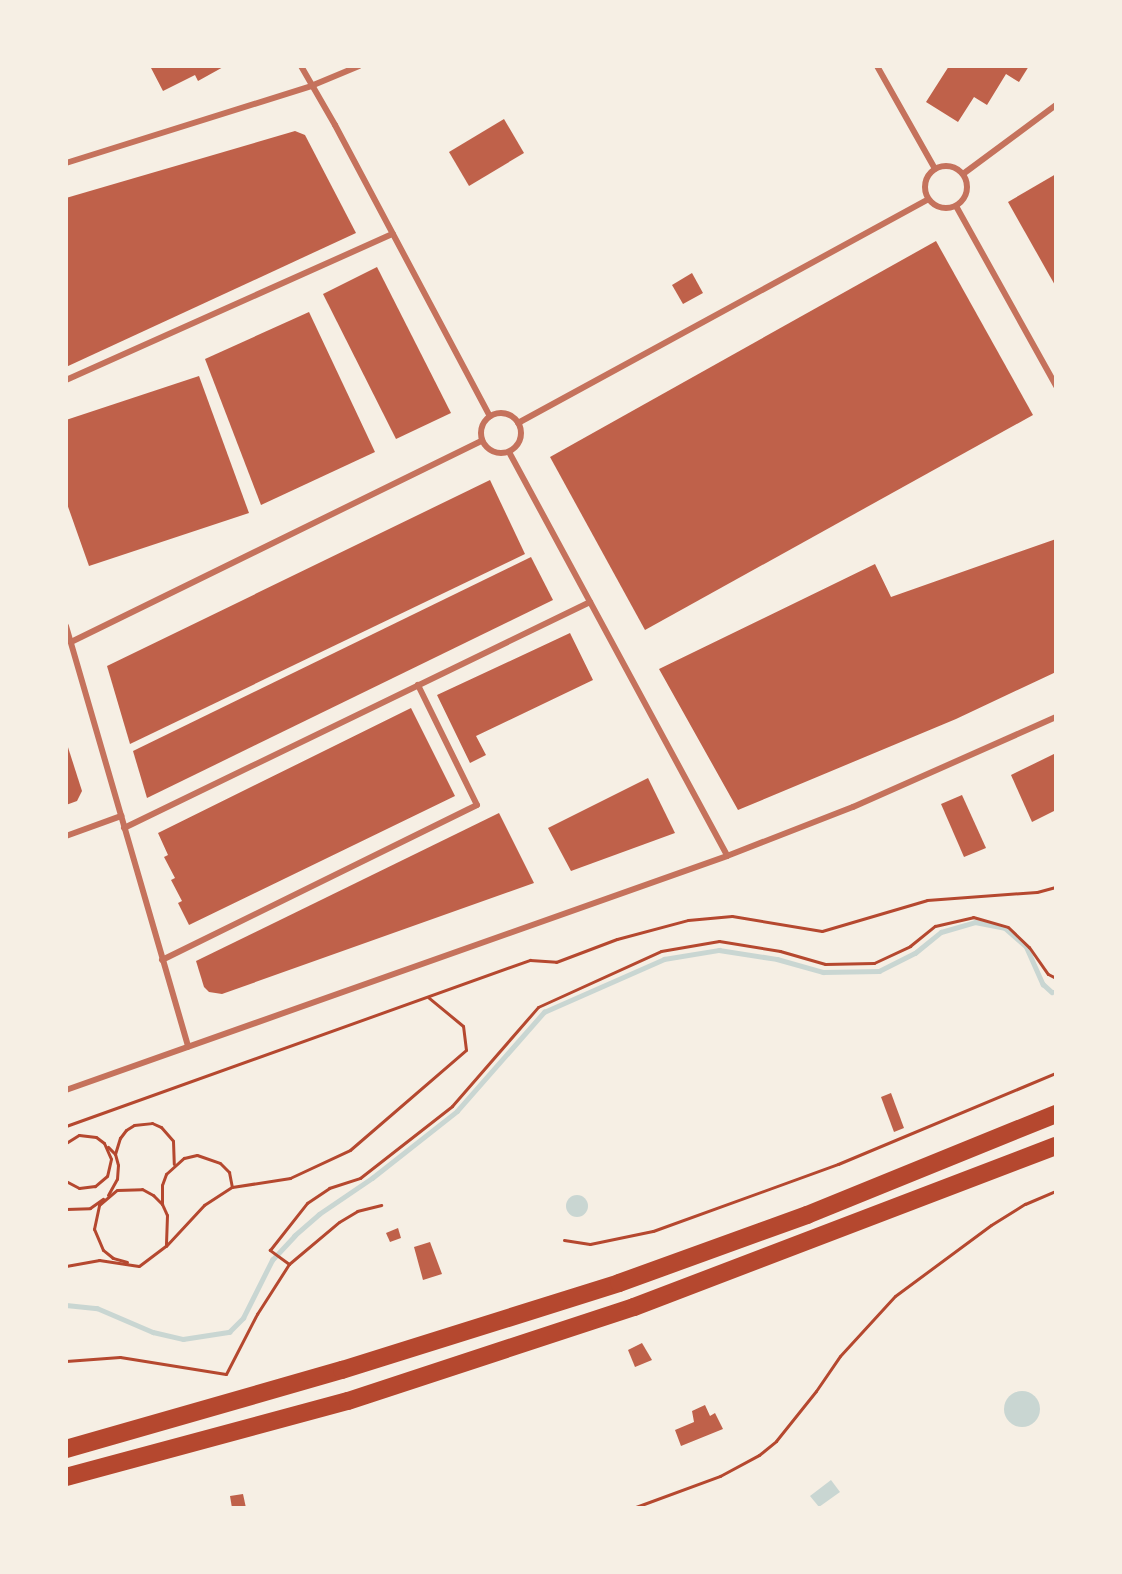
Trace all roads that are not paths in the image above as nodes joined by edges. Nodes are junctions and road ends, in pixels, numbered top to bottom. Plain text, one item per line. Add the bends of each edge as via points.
1 (301, 66) edge
2 (358, 66) edge
3 (877, 66) edge
4 (311, 86) junction
5 (1056, 105) edge
6 (66, 163) edge
7 (935, 169) junction
8 (963, 174) junction
9 (928, 199) junction
10 (956, 206) junction
11 (393, 234) junction
12 (66, 380) edge
13 (1056, 386) edge
14 (490, 416) junction
15 (518, 423) junction
16 (482, 441) junction
17 (509, 452) junction
18 (590, 602) junction
19 (66, 626) edge
20 (71, 642) junction
21 (418, 685) junction
22 (1056, 717) edge
23 (121, 816) junction
24 (124, 828) junction
25 (66, 836) edge
26 (727, 856) junction
27 (162, 960) junction
28 (188, 1047) junction
29 (66, 1090) edge
30 (1056, 1114) edge
31 (1056, 1146) edge
32 (66, 1449) edge
33 (66, 1477) edge

1 - 4 street
2 - 4 street
3 - 7 street
4 - 6 street
4 - 11 street
5 - 8 street
7 - 8 street via 950,166
7 - 9 street via 926,181
8 - 10 street via 967,192
9 - 10 street via 940,208
9 - 15 street
10 - 13 street
11 - 12 street
11 - 14 street
14 - 15 street via 506,414
14 - 16 street via 481,429
15 - 17 street via 519,441
16 - 17 street via 493,452
16 - 20 street
17 - 18 street
18 - 21 street
18 - 26 street
19 - 20 street
20 - 23 street
21 - 24 street
21 - 27 street via 477,805
22 - 26 street via 863,802
23 - 24 street
23 - 25 street
24 - 27 street
26 - 28 street
27 - 28 street
28 - 29 street
30 - 32 highway via 807,1215 619,1283 342,1370
31 - 33 highway via 634,1307 348,1401

